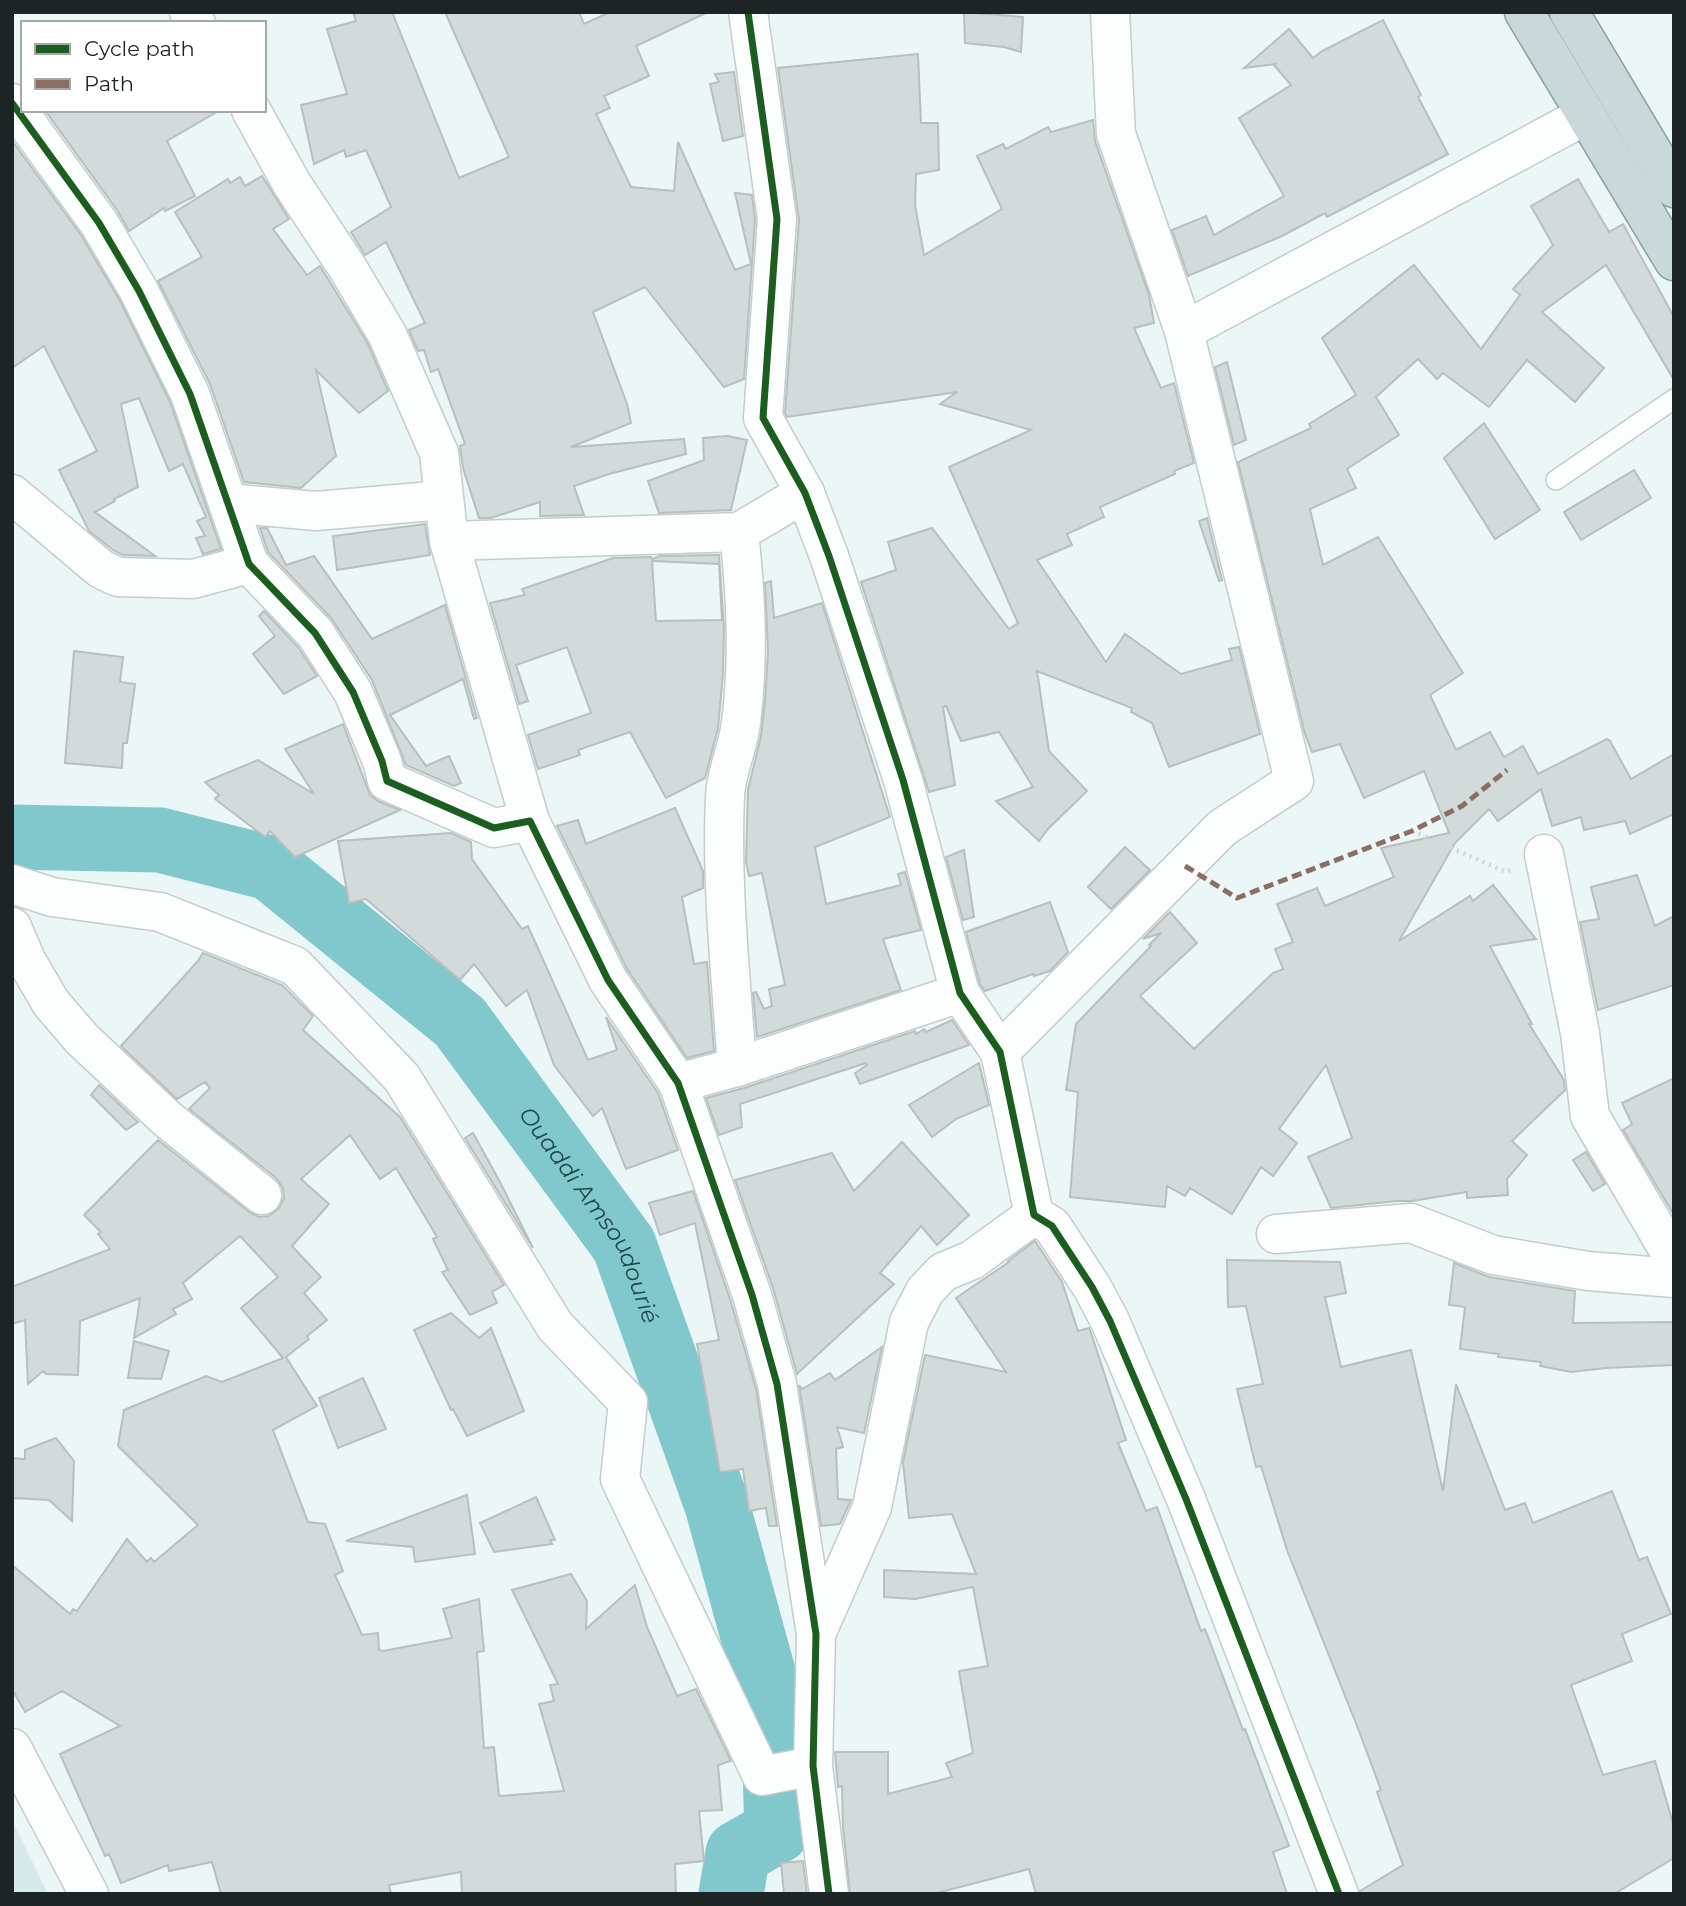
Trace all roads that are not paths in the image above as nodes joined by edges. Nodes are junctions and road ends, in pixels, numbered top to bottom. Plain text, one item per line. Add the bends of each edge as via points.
1 (748, 12) edge
2 (1110, 12) edge
3 (1524, 12) edge
4 (1581, 17) edge
5 (1545, 47) junction
6 (12, 103) edge
7 (252, 112) edge
8 (1586, 115) junction
9 (1674, 188) edge
10 (1674, 261) edge
11 (1184, 331) junction
12 (1674, 399) edge
13 (1556, 480) dead end
14 (805, 493) junction
15 (12, 494) edge
16 (444, 500) junction
17 (228, 503) junction
18 (739, 532) junction
19 (449, 541) junction
20 (249, 564) junction
21 (530, 821) junction
22 (1544, 854) road end
23 (12, 884) edge
24 (12, 927) edge
25 (960, 993) junction
26 (1000, 1052) junction
27 (737, 1067) junction
28 (678, 1083) junction
29 (262, 1195) dead end
30 (1034, 1215) junction
31 (1276, 1234) dead end
32 (1674, 1259) edge
33 (1674, 1278) edge
34 (816, 1634) junction
35 (12, 1748) edge
36 (788, 1771) junction
37 (89, 1894) edge
38 (829, 1894) edge
39 (1339, 1894) edge

1 - 14 street via 777,219 763,418
2 - 11 street via 1116,134
3 - 5 highway
4 - 5 street
4 - 9 highway
5 - 8 highway
6 - 17 street via 99,223 139,291 190,394
7 - 16 street via 387,334 439,453
8 - 10 highway
8 - 11 street
11 - 26 street via 1294,781 1222,828
12 - 13 lane
14 - 18 street
14 - 25 street via 830,556 902,780
15 - 20 street via 101,569 118,577 193,579
16 - 17 street via 316,511
16 - 19 street
17 - 20 street
18 - 19 street
18 - 27 street via 747,668 741,728 725,793
19 - 21 street
20 - 21 street via 315,633 346,682 387,781 494,828
21 - 28 street via 608,980
22 - 32 street via 1580,1033 1590,1116
23 - 36 street via 52,897 160,912 295,966 402,1079 555,1326 628,1402 620,1479
24 - 29 street via 51,1003 82,1039 166,1118
25 - 26 street
25 - 27 street
26 - 30 street
27 - 28 street
28 - 34 street via 752,1295 777,1384
30 - 34 street via 972,1260 943,1272 925,1291 909,1322 872,1507
30 - 39 street via 1052,1226 1110,1321 1186,1499
31 - 33 street via 1411,1223 1493,1255 1588,1271
34 - 36 street
35 - 37 street
36 - 38 street

